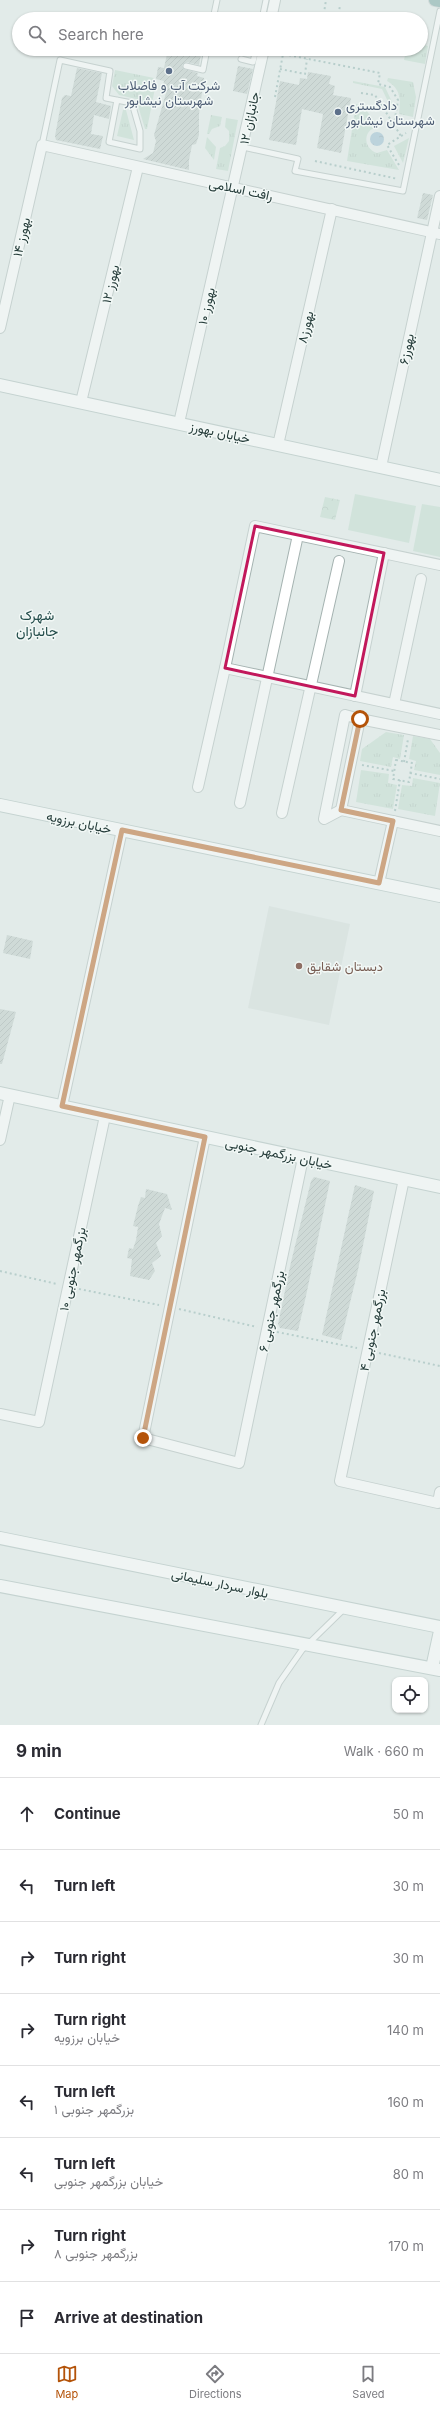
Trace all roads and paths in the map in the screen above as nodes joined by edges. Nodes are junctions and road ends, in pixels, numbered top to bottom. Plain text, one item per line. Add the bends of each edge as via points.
1 (217, 0) edge
2 (266, 0) edge
3 (275, 0) edge
4 (326, 0) edge
5 (435, 0) edge
6 (440, 1) edge
7 (340, 5) dead end
8 (440, 11) edge
9 (214, 12) edge
10 (263, 12) edge
11 (272, 12) edge
12 (324, 12) edge
13 (339, 12) edge
14 (206, 56) edge
15 (255, 56) edge
16 (262, 56) edge
17 (283, 56) edge
18 (293, 56) edge
19 (241, 59) dead end
20 (307, 59) junction
21 (186, 66) dead end
22 (280, 69) junction
23 (361, 92) dead end
24 (275, 97) dead end
25 (117, 100) junction
26 (394, 125) junction
27 (417, 126) junction
28 (401, 136) junction
29 (42, 145) junction
30 (243, 147) junction
31 (315, 160) dead end
32 (138, 166) junction
33 (406, 178) junction
34 (234, 188) junction
35 (440, 196) edge
36 (332, 209) junction
37 (436, 233) edge
38 (0, 328) edge
39 (0, 385) edge
40 (81, 402) junction
41 (179, 423) junction
42 (278, 445) junction
43 (381, 467) junction
44 (440, 480) edge
45 (298, 535) junction
46 (384, 554) junction
47 (339, 561) dead end
48 (440, 565) edge
49 (420, 579) dead end
50 (226, 668) junction
51 (267, 677) junction
52 (310, 686) junction
53 (355, 696) junction
54 (394, 704) junction
55 (439, 711) edge
56 (360, 719) junction
57 (410, 729) junction
58 (440, 735) edge
59 (404, 762) junction
60 (351, 763) junction
61 (394, 771) junction
62 (410, 773) junction
63 (440, 779) edge
64 (400, 780) junction
65 (198, 787) dead end
66 (240, 803) dead end
67 (0, 805) edge
68 (341, 810) junction
69 (282, 813) dead end
70 (393, 821) junction
71 (122, 830) junction
72 (440, 831) edge
73 (379, 883) junction
74 (440, 896) edge
75 (5, 1094) edge
76 (62, 1106) junction
77 (105, 1116) junction
78 (205, 1137) junction
79 (0, 1140) edge
80 (304, 1158) junction
81 (404, 1179) junction
82 (440, 1187) edge
83 (0, 1272) edge
84 (68, 1286) junction
85 (170, 1307) junction
86 (267, 1330) junction
87 (368, 1350) junction
88 (440, 1366) edge
89 (0, 1414) edge
90 (440, 1492) edge
91 (0, 1538) edge
92 (0, 1586) edge
93 (344, 1608) junction
94 (440, 1627) edge
95 (440, 1631) edge
96 (436, 1669) edge
97 (261, 1725) edge

1 - 9 lane
2 - 10 lane
3 - 11 street
4 - 12 path
5 - 6 main road
7 - 13 path
8 - 27 lane
14 - 21 lane via 203,70
15 - 19 lane via 254,62
16 - 30 street, جانبازان ۱۲
17 - 22 path
18 - 20 path
20 - 22 path via 305,74
20 - 26 path via 380,73 378,84 390,87 398,100
22 - 24 path
23 - 26 path via 375,95
25 - 25 lane via 132,103 140,131 140,150 109,142
25 - 29 lane via 106,98 110,71 60,60
26 - 28 path
27 - 28 path
27 - 33 lane
28 - 33 path via 387,145
29 - 32 street, رافت اسلامی
29 - 38 street, بهورز ۱۴
30 - 33 lane via 298,159 296,171 403,192
30 - 34 street, جانبازان ۱۲
31 - 33 path
32 - 34 street, رافت اسلامی
32 - 40 street, بهورز ۱۲
34 - 36 street, رافت اسلامی
34 - 41 street, بهورز ۱۰
35 - 37 street, بهورز۶
36 - 37 street, رافت اسلامی
36 - 42 street, بهورز۸
37 - 43 street, بهورز۶
39 - 40 main road, خیابان بهورز
40 - 41 main road, خیابان بهورز
41 - 42 main road, خیابان بهورز
42 - 43 main road, خیابان بهورز
43 - 44 main road, خیابان بهورز
45 - 46 street
45 - 50 street via 255,526
45 - 51 street
46 - 48 street
46 - 53 street
47 - 52 street
49 - 54 street
50 - 51 street
50 - 65 street
51 - 52 street
51 - 66 street
52 - 53 street
52 - 69 street
53 - 54 street
54 - 55 street
56 - 57 street
56 - 60 street
56 - 68 street via 344,715 324,819
57 - 58 street
57 - 59 path
59 - 61 path via 396,760
59 - 62 path via 412,763
60 - 61 path
60 - 68 street
61 - 64 path via 393,779
62 - 63 path
62 - 64 path via 409,782
64 - 70 path
67 - 71 main road, خیابان برزویه
68 - 70 street
70 - 72 street
70 - 73 street
71 - 73 main road, خیابان برزویه
71 - 76 street
73 - 74 main road, خیابان برزویه
75 - 76 main road, خیابان بزرگمهر جنوبی
75 - 79 street
76 - 77 main road, خیابان بزرگمهر جنوبی
77 - 78 main road, خیابان بزرگمهر جنوبی
77 - 84 street, بزرگمهر جنوبی ۱۰
78 - 80 main road, خیابان بزرگمهر جنوبی
78 - 85 street
80 - 81 main road, خیابان بزرگمهر جنوبی
80 - 86 street, بزرگمهر جنوبی ۶
81 - 82 main road, خیابان بزرگمهر جنوبی
81 - 87 street, بزرگمهر جنوبی ۴
83 - 84 path
84 - 85 path
84 - 89 street, بزرگمهر جنوبی ۱۰ via 39,1422
85 - 86 path
85 - 86 street, بزرگمهر جنوبی ۶ via 143,1438 239,1463
86 - 87 path
87 - 88 path
87 - 90 street, بزرگمهر جنوبی ۴ via 340,1481 438,1503
91 - 93 main road, بلوار سردار سلیمانی
92 - 96 main road
93 - 94 main road, بلوار سردار سلیمانی
93 - 97 lane via 302,1650 279,1683
95 - 96 main road

